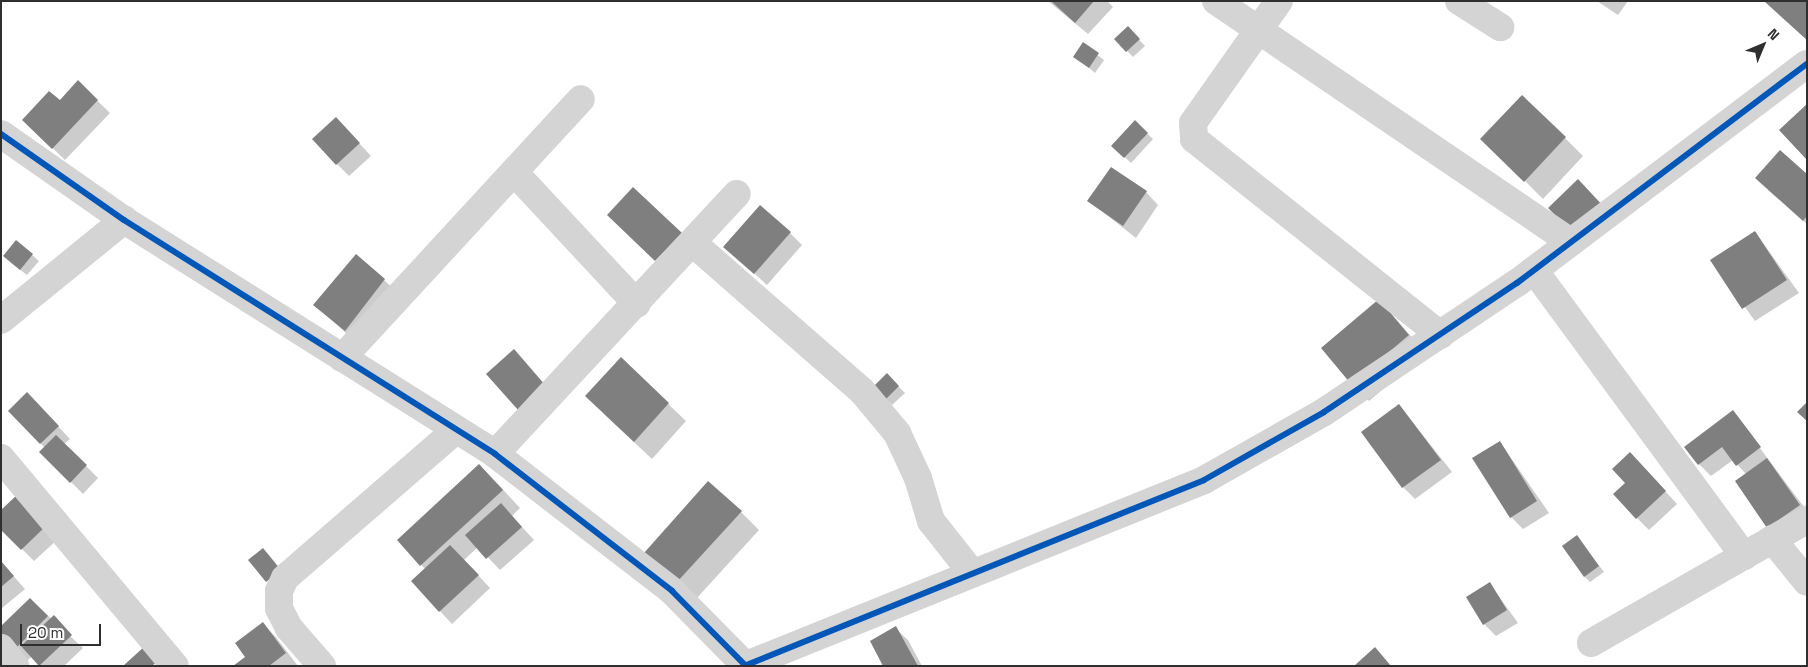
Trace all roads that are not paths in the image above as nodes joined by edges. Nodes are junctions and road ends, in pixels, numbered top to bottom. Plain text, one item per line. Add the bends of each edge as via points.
1 (1216, 1) edge
2 (1279, 1) edge
3 (1459, 1) edge
4 (1257, 26) junction
5 (1500, 27) dead end
6 (1807, 64) edge
7 (581, 99) dead end
8 (1, 134) edge
9 (514, 172) junction
10 (738, 194) dead end
11 (124, 220) junction
12 (1571, 242) junction
13 (694, 244) junction
14 (1534, 270) junction
15 (637, 304) junction
16 (1, 320) edge
17 (1440, 335) junction
18 (342, 358) junction
19 (456, 430) junction
20 (494, 454) junction
21 (1, 458) edge
22 (1807, 520) edge
23 (1772, 540) junction
24 (1744, 556) junction
25 (972, 573) junction
26 (1807, 582) edge
27 (1591, 643) dead end
28 (1, 648) edge
29 (744, 665) edge
30 (16, 666) edge
31 (175, 666) edge
32 (322, 666) edge

1 - 4 street
2 - 4 street
3 - 5 street
4 - 12 street
4 - 17 street via 1193,123 1194,139
6 - 12 street
7 - 9 street
8 - 11 street
9 - 15 street
9 - 18 street
10 - 13 street
11 - 16 street
11 - 18 street
12 - 14 street
13 - 15 street
13 - 25 street via 862,391 886,419 918,478 931,522
14 - 17 street
14 - 24 street
15 - 20 street
17 - 25 street via 1324,412 1204,480
18 - 19 street
19 - 20 street
19 - 32 street via 285,578 279,591 279,608 289,628
20 - 29 street via 672,591
21 - 31 street
22 - 23 street
23 - 24 street
23 - 26 street
24 - 27 street
25 - 29 street
28 - 30 street

